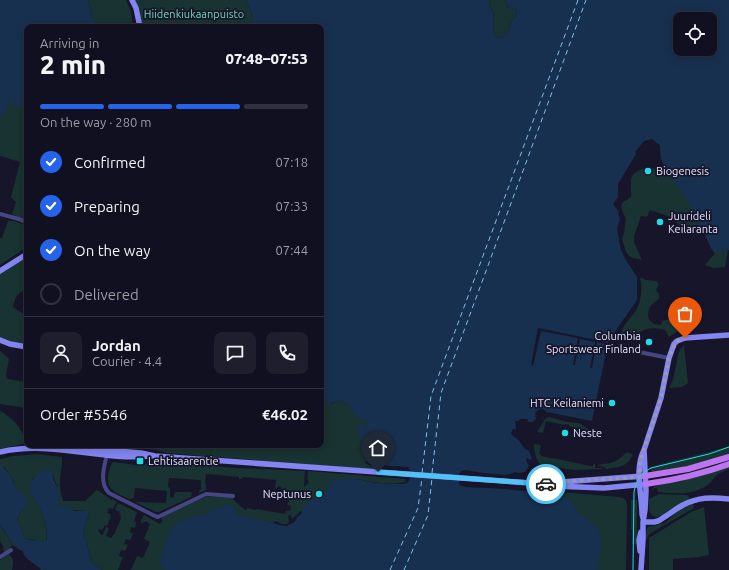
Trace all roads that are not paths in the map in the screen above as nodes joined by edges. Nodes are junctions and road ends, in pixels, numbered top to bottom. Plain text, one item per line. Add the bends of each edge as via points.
1 (132, 0) edge
2 (139, 24) edge
3 (0, 214) edge
4 (24, 222) edge
5 (24, 256) edge
6 (0, 271) edge
7 (729, 335) edge
8 (0, 340) edge
9 (24, 346) edge
10 (619, 348) dead end
11 (669, 358) junction
12 (108, 450) edge
13 (0, 452) edge
14 (729, 457) edge
15 (729, 464) edge
16 (642, 476) junction
17 (544, 484) junction
18 (643, 485) junction
19 (233, 496) dead end
20 (729, 499) edge
21 (643, 520) junction
22 (11, 550) dead end
23 (0, 557) edge
24 (641, 570) edge

1 - 2 main road
3 - 4 street
5 - 6 main road
7 - 11 main road via 681,339 674,344
8 - 9 main road
10 - 11 street
11 - 16 main road via 661,398 644,450
12 - 13 main road via 23,449
12 - 17 main road via 155,456
12 - 19 street via 103,482 106,490 158,517 206,494
14 - 16 main road via 688,469
15 - 18 main road via 669,481
16 - 17 main road
16 - 18 main road
17 - 18 main road via 604,488
18 - 21 main road
20 - 21 main road via 698,499 682,505 658,521
21 - 24 main road
22 - 23 street

